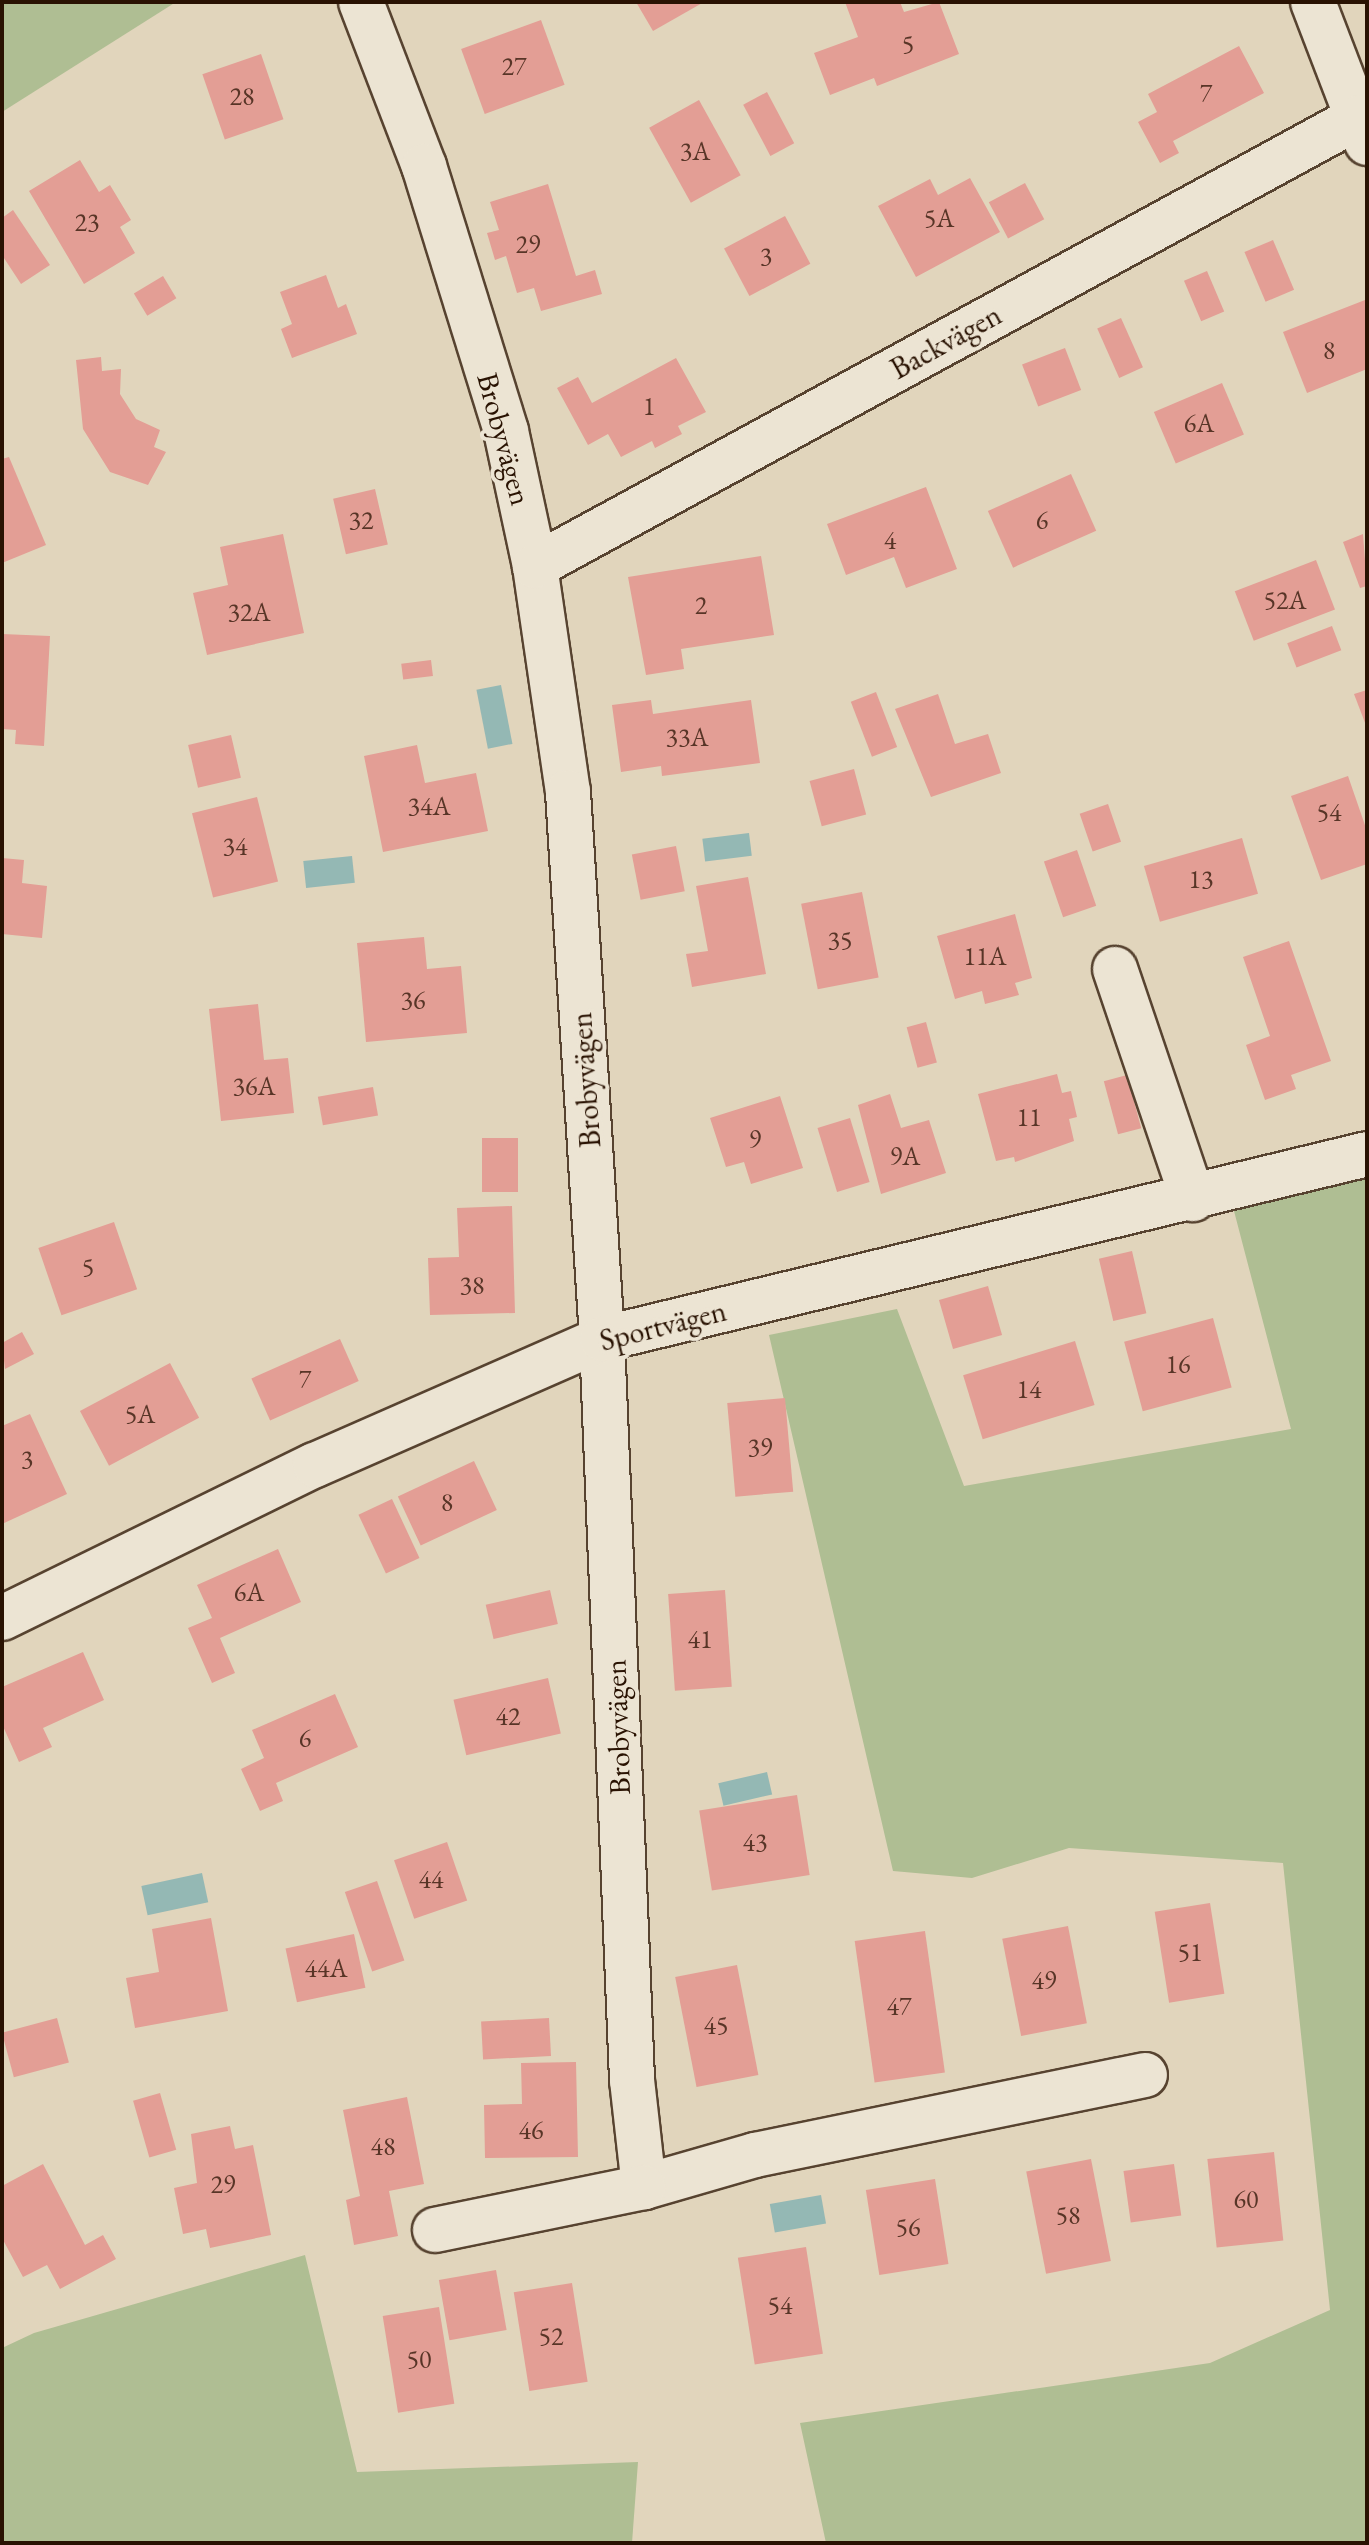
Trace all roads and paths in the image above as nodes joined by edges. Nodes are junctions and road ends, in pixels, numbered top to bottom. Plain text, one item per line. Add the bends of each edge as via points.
1 (361, 2) edge
2 (1313, 2) edge
3 (1362, 130) edge
4 (535, 566) junction
5 (1115, 969) dead end
6 (1367, 1154) edge
7 (1193, 1199) junction
8 (602, 1339) junction
9 (2, 1618) edge
10 (1145, 2075) dead end
11 (644, 2187) junction
12 (435, 2230) dead end

1 - 4 street, Brobyvägen via 424,166 506,431
2 - 3 street
3 - 4 street, Backvägen
4 - 8 street, Brobyvägen via 568,792
5 - 7 street
6 - 7 street, Sportvägen
7 - 8 street, Sportvägen
8 - 9 street, Sportvägen via 315,1465
8 - 11 street, Brobyvägen via 632,2080
10 - 11 street via 755,2155
11 - 12 street

